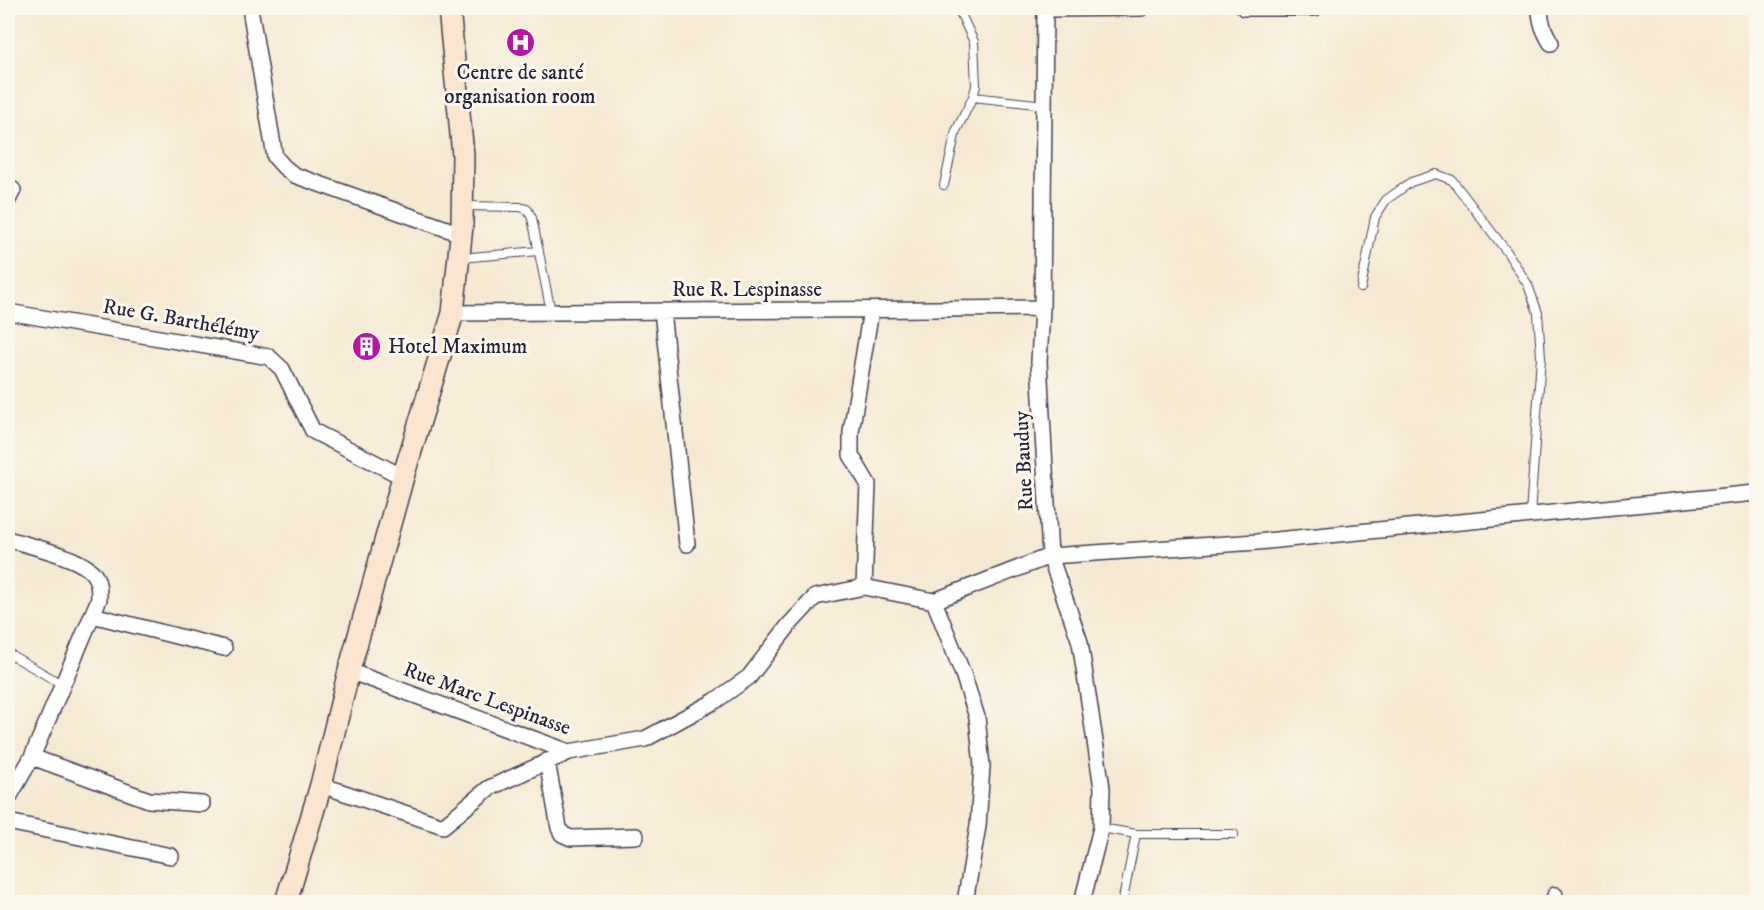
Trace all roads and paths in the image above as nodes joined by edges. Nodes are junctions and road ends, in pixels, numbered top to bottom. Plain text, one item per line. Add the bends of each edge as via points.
1 (250, 8) edge
2 (449, 8) edge
3 (958, 8) edge
4 (1045, 8) edge
5 (1142, 8) edge
6 (1244, 8) edge
7 (1315, 8) edge
8 (1540, 8) edge
9 (1551, 43) dead end
10 (973, 97) junction
11 (1045, 105) junction
12 (944, 185) dead end
13 (8, 187) edge
14 (8, 200) edge
15 (463, 206) junction
16 (461, 234) junction
17 (539, 251) junction
18 (459, 258) junction
19 (1361, 288) dead end
20 (1042, 308) junction
21 (871, 310) junction
22 (663, 311) junction
23 (8, 312) edge
24 (551, 312) junction
25 (453, 313) junction
26 (403, 477) junction
27 (1756, 493) edge
28 (1530, 515) junction
29 (8, 539) edge
30 (687, 544) dead end
31 (1050, 556) junction
32 (864, 587) junction
33 (934, 601) junction
34 (92, 615) junction
35 (224, 648) dead end
36 (8, 653) edge
37 (349, 671) junction
38 (63, 685) junction
39 (568, 752) junction
40 (32, 757) junction
41 (547, 762) junction
42 (321, 785) junction
43 (8, 799) edge
44 (202, 804) dead end
45 (8, 822) edge
46 (1101, 828) junction
47 (1136, 834) junction
48 (1234, 834) dead end
49 (636, 836) dead end
50 (171, 856) dead end
51 (1123, 899) dead end
52 (286, 903) edge
53 (964, 903) edge
54 (1082, 903) edge

1 - 16 street via 275,157 284,167 294,175
2 - 15 main road via 463,155
3 - 10 lane via 974,42
4 - 5 street
4 - 11 street, Rue Bauduy
6 - 7 street
8 - 9 street via 1543,29
10 - 11 lane
10 - 12 lane via 956,130
11 - 20 street, Rue Bauduy
13 - 14 street via 14,190
15 - 16 main road
15 - 17 lane via 527,209
16 - 18 main road
17 - 18 lane
17 - 24 lane
18 - 25 main road
19 - 28 lane via 1375,217 1386,200 1411,182 1436,174 1452,180 1507,252 1528,285 1538,313 1541,357
20 - 21 street, Rue R. Lespinasse
20 - 31 street, Rue Bauduy via 1039,362
21 - 22 street, Rue R. Lespinasse
21 - 32 street via 851,432 851,455 868,484
22 - 24 street, Rue R. Lespinasse
22 - 30 street
23 - 26 street, Rue G. Barthélémy via 268,357 282,369 313,431
24 - 25 street, Rue R. Lespinasse
25 - 26 main road
26 - 37 main road
27 - 28 street
28 - 31 street via 1257,542
29 - 34 street via 71,560 93,574 99,586 99,599
31 - 33 street
31 - 46 street, Rue Bauduy via 1080,642 1102,788
32 - 33 street, Rue Marc Lespinasse
32 - 39 street, Rue Marc Lespinasse via 815,597 749,676 715,701 645,739
33 - 53 street via 977,717 982,766 978,826
34 - 35 street
34 - 38 street
36 - 38 lane
37 - 39 street, Rue Marc Lespinasse
37 - 42 main road
38 - 40 street
39 - 41 street
40 - 43 street
40 - 44 street via 149,800
41 - 42 street via 489,788 443,826
41 - 49 street via 562,834 571,838
42 - 52 main road
45 - 50 street
46 - 47 lane
46 - 54 street, Rue Bauduy
47 - 48 lane
47 - 51 lane

